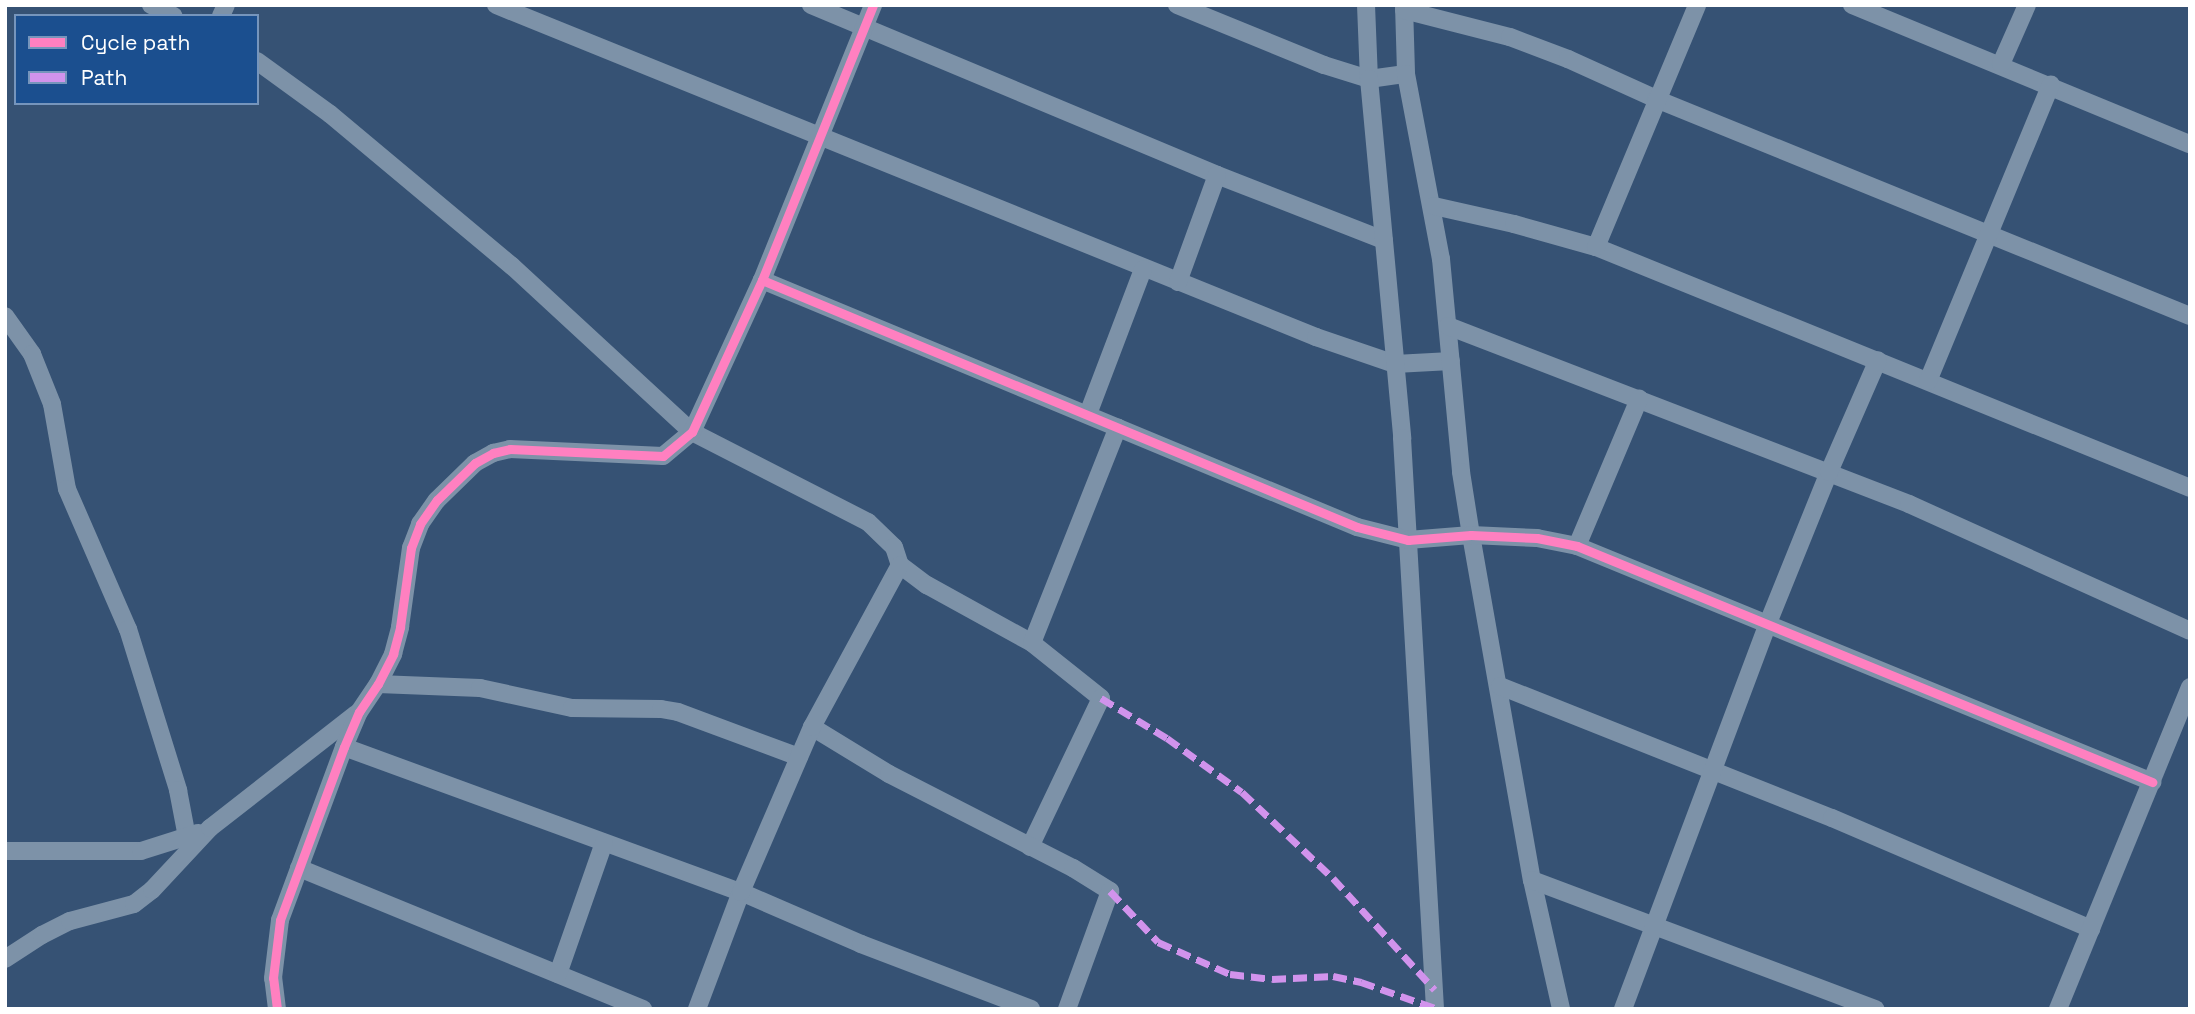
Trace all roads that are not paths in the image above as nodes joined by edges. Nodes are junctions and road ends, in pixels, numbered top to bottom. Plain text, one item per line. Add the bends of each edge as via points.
1 (150, 5) edge
2 (496, 5) edge
3 (811, 5) edge
4 (873, 5) edge
5 (1177, 5) edge
6 (1366, 5) edge
7 (1697, 5) edge
8 (1853, 5) edge
9 (2027, 5) edge
10 (1404, 8) edge
11 (170, 14) edge
12 (865, 26) junction
13 (259, 62) edge
14 (2001, 64) junction
15 (1406, 74) junction
16 (1369, 79) junction
17 (2050, 84) junction
18 (1656, 99) junction
19 (821, 138) junction
20 (2190, 144) edge
21 (1217, 175) junction
22 (1434, 206) junction
23 (1989, 234) junction
24 (1384, 240) junction
25 (1596, 247) junction
26 (1143, 269) junction
27 (762, 279) junction
28 (1178, 282) junction
29 (5, 316) edge
30 (2190, 316) edge
31 (1448, 326) junction
32 (1878, 360) junction
33 (1451, 362) junction
34 (1395, 364) junction
35 (1928, 381) junction
36 (1639, 399) junction
37 (1088, 414) junction
38 (1118, 427) junction
39 (691, 432) junction
40 (1829, 472) junction
41 (2190, 488) edge
42 (1471, 535) junction
43 (1408, 540) junction
44 (1577, 546) junction
45 (900, 565) junction
46 (1768, 623) junction
47 (2190, 631) edge
48 (1032, 643) junction
49 (378, 684) junction
50 (1500, 686) junction
51 (2190, 687) edge
52 (359, 712) junction
53 (812, 727) junction
54 (344, 747) junction
55 (799, 757) junction
56 (1713, 771) junction
57 (2152, 782) junction
58 (210, 828) junction
59 (187, 838) junction
60 (604, 843) junction
61 (1030, 847) junction
62 (5, 851) edge
63 (299, 868) junction
64 (1532, 880) junction
65 (741, 892) junction
66 (1654, 925) junction
67 (2091, 929) junction
68 (5, 959) edge
69 (558, 974) junction
70 (277, 1009) edge
71 (643, 1009) edge
72 (697, 1009) edge
73 (1031, 1009) edge
74 (1067, 1009) edge
75 (1435, 1009) edge
76 (1561, 1009) edge
77 (1623, 1009) edge
78 (1876, 1009) edge
79 (2059, 1009) edge

1 - 11 street
2 - 19 street
3 - 12 street
4 - 12 street
5 - 16 street
6 - 16 street
7 - 18 street
8 - 14 street
9 - 14 street
10 - 15 street
10 - 18 street via 1510,37
12 - 19 street
12 - 21 street
13 - 39 street via 330,114 461,223
14 - 17 street
15 - 16 street
15 - 22 street
16 - 24 street
17 - 20 street
17 - 23 street
18 - 23 street
18 - 25 street
19 - 26 street
19 - 27 street
21 - 24 street
21 - 28 street
22 - 25 street
22 - 31 street
23 - 30 street
23 - 35 street
24 - 34 street
25 - 32 street
26 - 28 street
26 - 37 street
27 - 37 street
27 - 39 street
28 - 34 street
29 - 59 street via 32,354 52,404 67,489 128,629 178,790
31 - 33 street
31 - 36 street
32 - 35 street
32 - 40 street
33 - 34 street
33 - 42 street
34 - 43 street
35 - 41 street
36 - 40 street
36 - 44 street
37 - 38 street
38 - 43 street via 1357,527
38 - 48 street
39 - 45 street via 868,522 894,547
39 - 49 street via 663,456 510,449 475,463 420,524 411,548 393,654
40 - 46 street
40 - 47 street
42 - 43 street
42 - 44 street via 1537,538
42 - 50 street
43 - 75 street
44 - 46 street
45 - 48 street
45 - 53 street
46 - 56 street
46 - 57 street
48 - 61 street via 1101,698
49 - 52 street
49 - 55 street via 480,688 572,708 661,709
50 - 56 street
50 - 64 street
51 - 57 street
52 - 54 street
52 - 58 street
53 - 55 street
53 - 61 street via 889,774
54 - 60 street
54 - 63 street
55 - 65 street
56 - 66 street
56 - 67 street
57 - 67 street
58 - 59 street
58 - 68 street via 134,904 70,921
59 - 62 street via 141,851
60 - 65 street
60 - 69 street
61 - 74 street via 1110,891
63 - 69 street
63 - 70 street via 280,920 275,951
64 - 66 street
64 - 76 street
65 - 72 street
65 - 73 street
66 - 77 street
66 - 78 street
67 - 79 street
69 - 71 street

